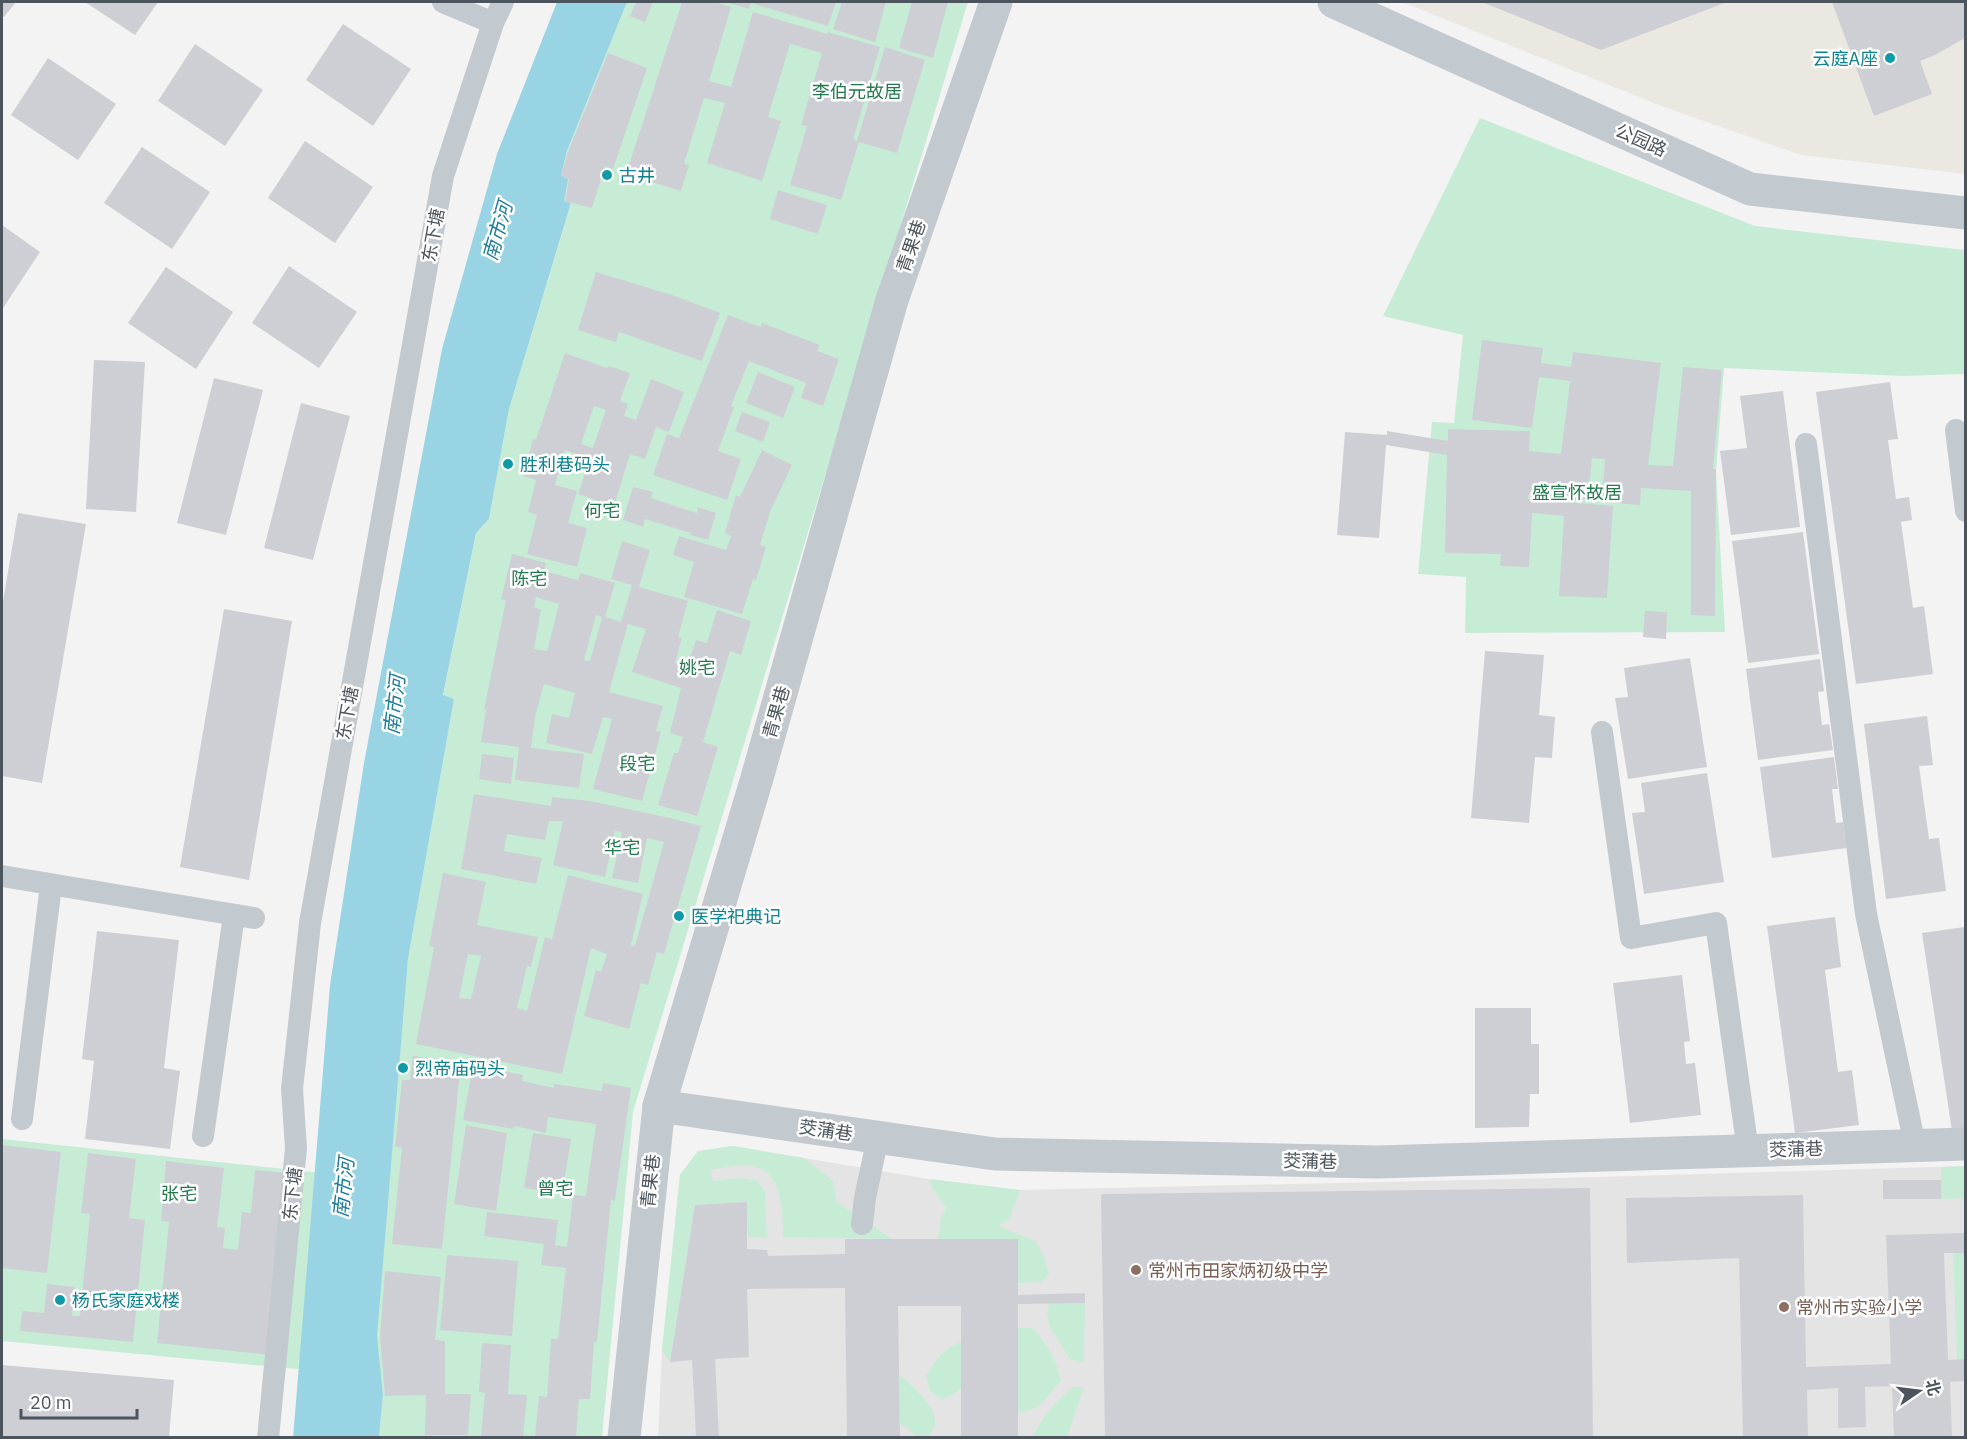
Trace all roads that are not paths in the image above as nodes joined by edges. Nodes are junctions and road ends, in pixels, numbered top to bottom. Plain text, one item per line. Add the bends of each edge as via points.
1 (443, 2) edge
2 (503, 2) edge
3 (996, 2) edge
4 (1334, 2) edge
5 (493, 23) junction
6 (1965, 213) edge
7 (1956, 430) dead end
8 (1806, 444) dead end
9 (1965, 511) edge
10 (1602, 732) dead end
11 (2, 876) edge
12 (51, 885) junction
13 (658, 1106) junction
14 (22, 1119) dead end
15 (203, 1136) dead end
16 (878, 1137) junction
17 (1965, 1144) edge
18 (1915, 1145) junction
19 (1748, 1151) junction
20 (862, 1224) dead end
21 (268, 1437) edge
22 (624, 1437) edge

1 - 5 lane
2 - 5 lane, 东下塘
3 - 13 street, 青果巷 via 892,300 757,778
4 - 6 street, 公园路 via 1750,189
5 - 21 lane, 东下塘 via 443,176 310,923 292,1089 296,1148
7 - 9 lane
8 - 18 lane via 1866,914
10 - 19 lane via 1631,938 1716,923
11 - 12 lane
12 - 14 lane
12 - 15 lane via 244,917
13 - 16 street, 茭蒲巷
13 - 22 street, 青果巷
16 - 19 street, 茭蒲巷 via 995,1154 1365,1162
16 - 20 lane
17 - 18 street, 茭蒲巷
18 - 19 street, 茭蒲巷

